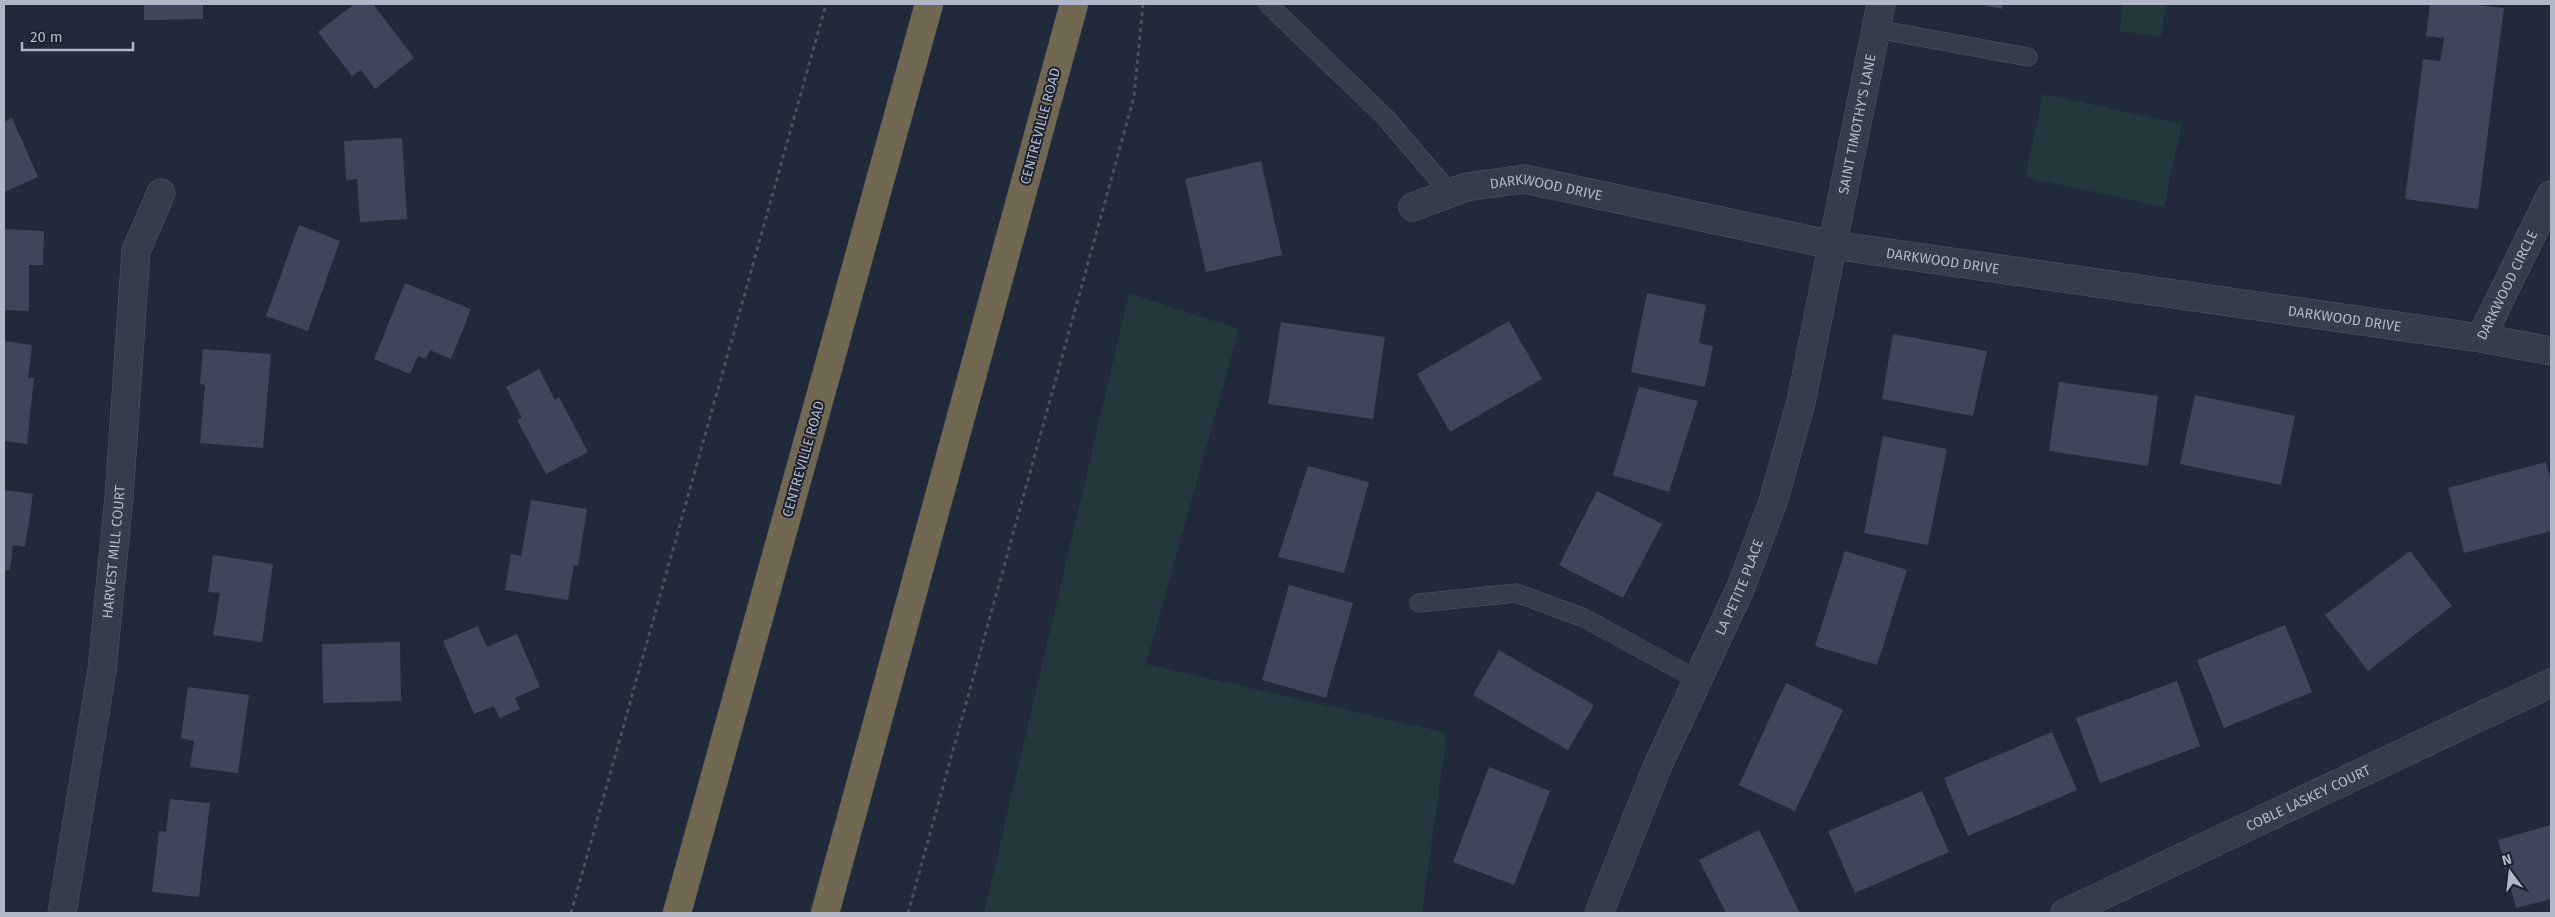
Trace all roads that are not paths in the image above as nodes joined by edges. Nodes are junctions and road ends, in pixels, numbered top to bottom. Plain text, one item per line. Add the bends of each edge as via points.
1 (929, 4) edge
2 (1074, 4) edge
3 (1268, 4) edge
4 (1878, 16) edge
5 (2028, 58) dead end
6 (161, 193) dead end
7 (1450, 194) junction
8 (2551, 195) edge
9 (1413, 207) dead end
10 (1833, 245) junction
11 (2481, 338) junction
12 (2551, 351) edge
13 (1418, 603) dead end
14 (1698, 680) junction
15 (2551, 683) edge
16 (62, 913) edge
17 (677, 913) edge
18 (825, 913) edge
19 (1599, 913) edge
20 (2065, 913) edge

1 - 17 highway, CENTREVILLE ROAD
2 - 18 highway, CENTREVILLE ROAD
3 - 7 lane via 1386,118
4 - 5 lane
4 - 10 street, SAINT TIMOTHY'S LANE
6 - 16 street, HARVEST MILL COURT via 136,251 119,497 102,670
7 - 9 street, DARKWOOD DRIVE
7 - 10 street, DARKWOOD DRIVE via 1466,187 1524,179
8 - 11 street, DARKWOOD CIRCLE
10 - 11 street, DARKWOOD DRIVE
10 - 14 street, LA PETITE PLACE via 1801,402 1773,502 1741,587
11 - 12 street, DARKWOOD CIRCLE
13 - 14 lane via 1516,593 1584,618
14 - 19 street, LA PETITE PLACE via 1658,766
15 - 20 street, COBLE LASKEY COURT

